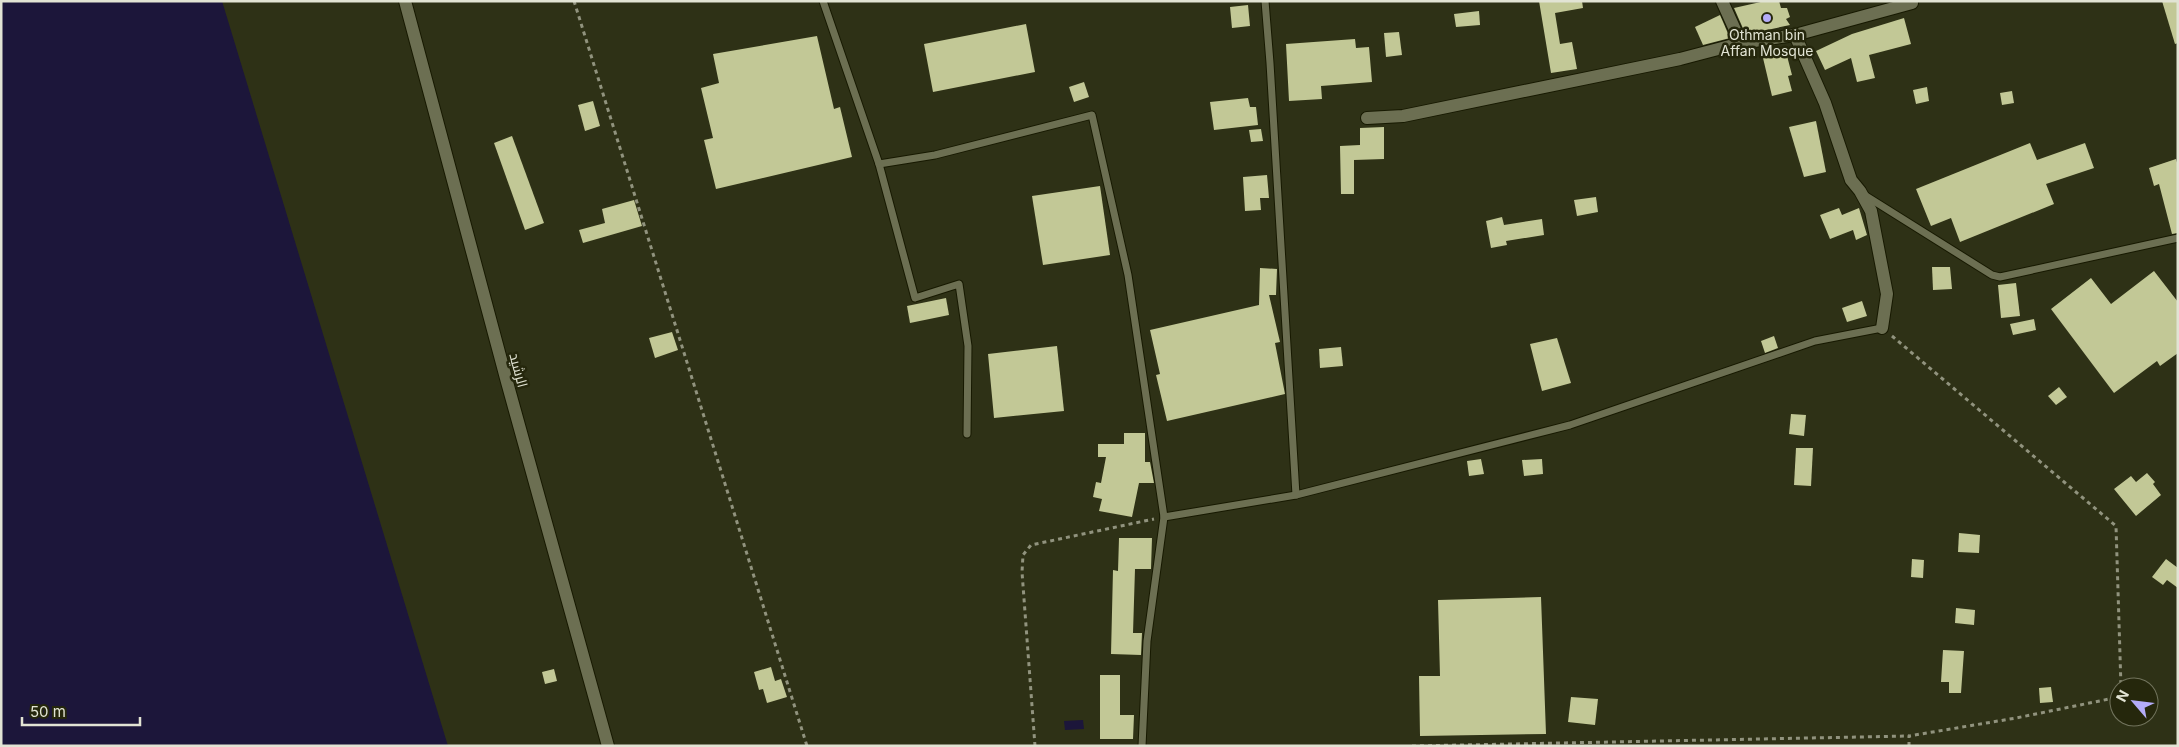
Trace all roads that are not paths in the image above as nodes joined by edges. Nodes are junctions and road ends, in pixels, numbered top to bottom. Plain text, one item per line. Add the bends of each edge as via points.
1 (404, 1) edge
2 (824, 1) edge
3 (1265, 1) edge
4 (1722, 1) edge
5 (1912, 3) dead end
6 (1795, 35) junction
7 (1742, 43) junction
8 (1367, 118) dead end
9 (879, 164) junction
10 (1860, 191) junction
11 (2178, 238) edge
12 (1882, 328) joint
13 (967, 434) dead end
14 (1296, 494) junction
15 (1164, 517) junction
16 (608, 746) edge
17 (1142, 746) edge

1 - 16 street, الرشيد
2 - 9 lane
3 - 14 lane
4 - 7 street
5 - 6 street
6 - 7 street
6 - 10 street via 1825,103 1851,180
7 - 8 street via 1680,59 1403,116
9 - 13 lane via 915,298 959,284 968,346
9 - 15 lane via 935,155 1092,115 1128,276
10 - 11 lane via 2000,277
10 - 12 street via 1871,212 1886,294
12 - 14 lane via 1815,342 1570,425
14 - 15 lane
15 - 17 lane via 1147,641

